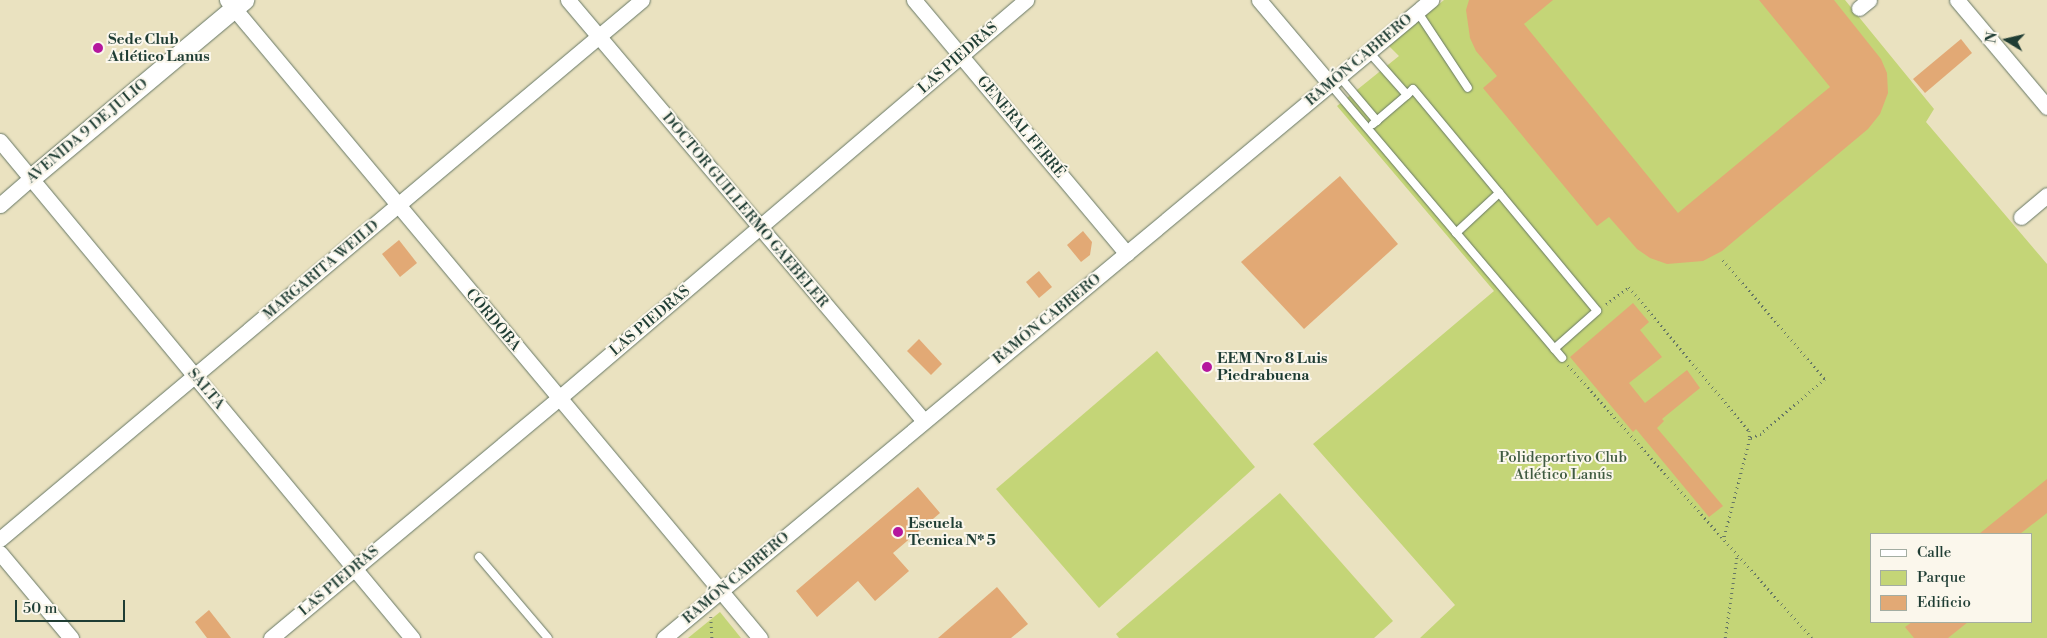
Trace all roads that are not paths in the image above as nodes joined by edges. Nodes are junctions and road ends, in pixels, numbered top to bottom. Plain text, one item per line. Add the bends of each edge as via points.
1 (568, 0) edge
2 (642, 0) edge
3 (914, 0) edge
4 (1026, 0) edge
5 (1260, 0) edge
6 (1431, 0) edge
7 (1957, 0) edge
8 (235, 3) edge
9 (1417, 11) junction
10 (599, 36) junction
11 (1369, 52) junction
12 (961, 55) junction
13 (1335, 80) junction
14 (1468, 88) dead end
15 (1407, 95) junction
16 (2047, 107) edge
17 (1377, 121) junction
18 (1368, 129) junction
19 (0, 141) edge
20 (31, 178) junction
21 (1499, 193) junction
22 (2047, 196) edge
23 (0, 205) edge
24 (398, 205) junction
25 (2021, 217) dead end
26 (760, 228) junction
27 (1456, 233) junction
28 (1127, 254) junction
29 (1554, 349) junction
30 (1562, 358) road end
31 (195, 376) junction
32 (559, 398) junction
33 (923, 420) junction
34 (0, 539) edge
35 (0, 553) edge
36 (479, 557) dead end
37 (356, 567) junction
38 (722, 592) junction
39 (72, 638) edge
40 (271, 638) edge
41 (412, 638) edge
42 (548, 638) edge
43 (664, 638) edge
44 (760, 638) edge

1 - 10 street, DOCTOR GUILLERMO GAEBELER
2 - 10 street, MARGARITA WEILD
3 - 12 street, GENERAL FERRÉ
4 - 12 street, LAS PIEDRAS
5 - 13 street
6 - 9 street, RAMÓN CABRERO
7 - 16 street
8 - 20 street, AVENIDA 9 DE JULIO
8 - 24 street, CÓRDOBA
9 - 11 street, RAMÓN CABRERO
9 - 14 lane
10 - 24 street, MARGARITA WEILD
10 - 26 street, DOCTOR GUILLERMO GAEBELER
11 - 13 street, RAMÓN CABRERO
11 - 15 lane
12 - 26 street, LAS PIEDRAS
12 - 28 street, GENERAL FERRÉ
13 - 17 lane
13 - 18 lane
13 - 28 street, RAMÓN CABRERO
15 - 17 lane
15 - 21 lane via 1413,89
17 - 18 lane
18 - 27 lane
19 - 20 street, SALTA
20 - 23 street, AVENIDA 9 DE JULIO
20 - 31 street, SALTA
21 - 27 lane
21 - 29 lane via 1597,311
22 - 25 street
24 - 31 street, MARGARITA WEILD
24 - 32 street, CÓRDOBA
26 - 32 street, LAS PIEDRAS
26 - 33 street, DOCTOR GUILLERMO GAEBELER
27 - 29 lane
28 - 33 street, RAMÓN CABRERO
29 - 30 lane
31 - 34 street, MARGARITA WEILD
31 - 37 street, SALTA
32 - 37 street, LAS PIEDRAS
32 - 38 street, CÓRDOBA
33 - 38 street, RAMÓN CABRERO
35 - 39 street
36 - 42 lane
37 - 40 street, LAS PIEDRAS
37 - 41 street, SALTA
38 - 43 street, RAMÓN CABRERO
38 - 44 street, CÓRDOBA

